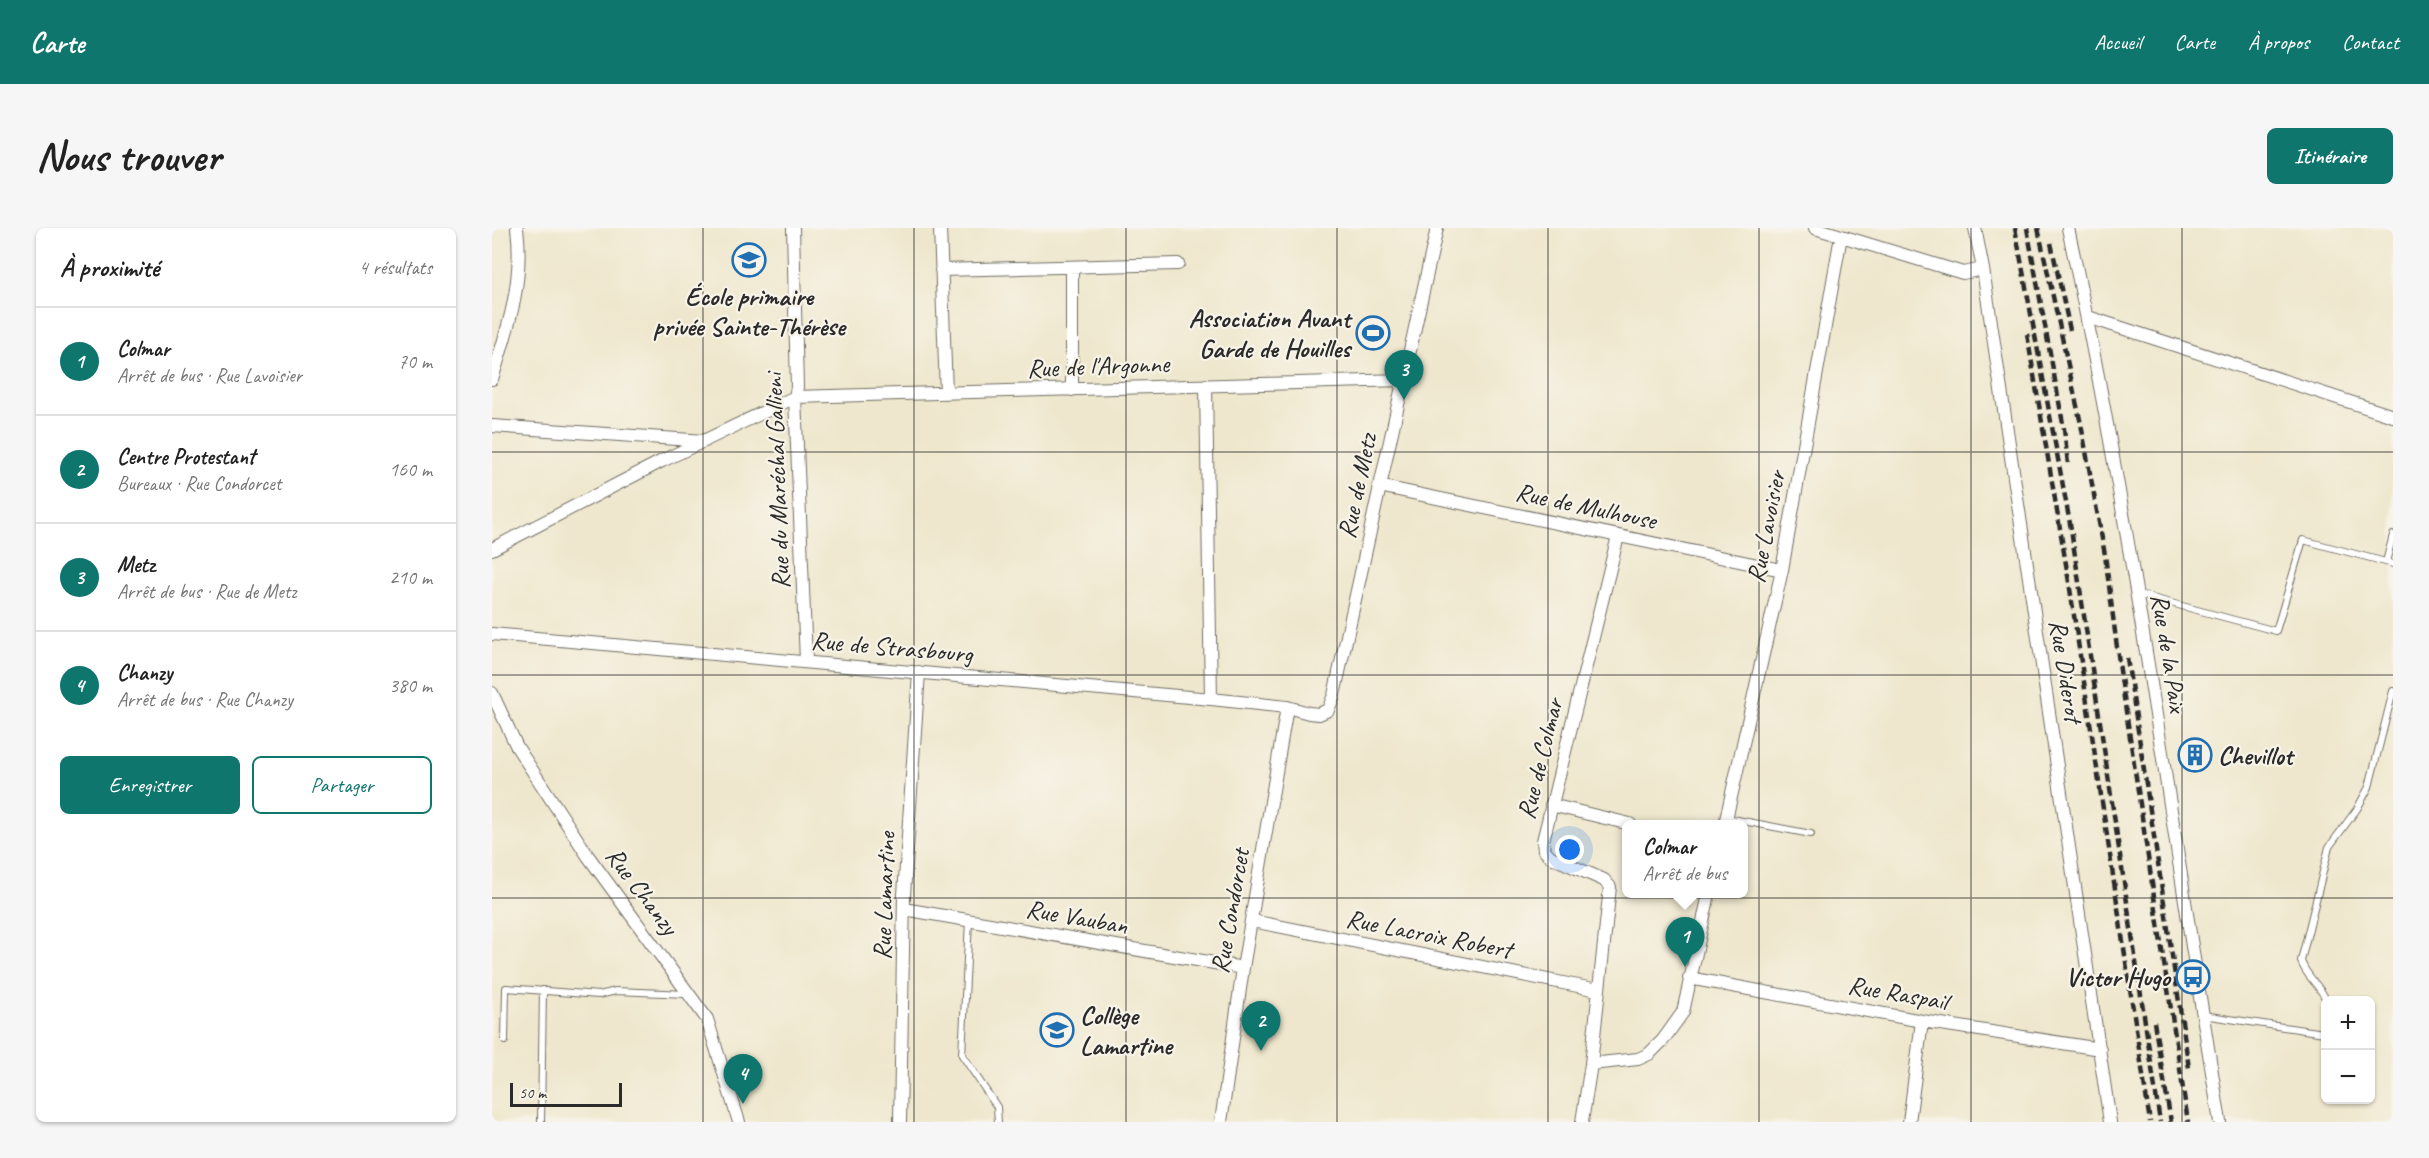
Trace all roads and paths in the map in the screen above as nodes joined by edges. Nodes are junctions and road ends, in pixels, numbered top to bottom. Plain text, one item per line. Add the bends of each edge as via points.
1 (517, 228) edge
2 (793, 228) edge
3 (940, 228) edge
4 (1437, 228) edge
5 (1815, 228) edge
6 (1975, 228) edge
7 (2068, 228) edge
8 (1841, 236) junction
9 (1178, 264) dead end
10 (1072, 268) junction
11 (1983, 269) junction
12 (941, 270) junction
13 (2088, 317) junction
14 (492, 379) edge
15 (1403, 380) junction
16 (1206, 385) junction
17 (1072, 390) junction
18 (946, 392) junction
19 (795, 397) junction
20 (2393, 416) edge
21 (492, 426) edge
22 (666, 438) junction
23 (706, 441) junction
24 (662, 461) junction
25 (1379, 486) junction
26 (2393, 535) edge
27 (1618, 536) junction
28 (492, 549) edge
29 (2385, 562) junction
30 (2393, 564) edge
31 (1782, 570) junction
32 (2137, 594) junction
33 (492, 634) edge
34 (806, 661) junction
35 (919, 672) junction
36 (2393, 691) edge
37 (492, 693) edge
38 (1210, 699) junction
39 (1287, 707) junction
40 (496, 709) edge
41 (1551, 805) junction
42 (1725, 820) edge
43 (1622, 823) edge
44 (1748, 824) edge
45 (1812, 834) dead end
46 (1708, 898) edge
47 (904, 909) junction
48 (969, 921) junction
49 (1252, 921) junction
50 (1243, 968) junction
51 (1689, 978) junction
52 (543, 990) junction
53 (1598, 990) junction
54 (690, 994) junction
55 (2324, 996) edge
56 (2202, 1014) junction
57 (1922, 1021) junction
58 (2321, 1033) edge
59 (505, 1041) dead end
60 (2100, 1049) junction
61 (1591, 1064) junction
62 (1582, 1121) edge
63 (541, 1122) edge
64 (739, 1122) edge
65 (900, 1122) edge
66 (998, 1122) edge
67 (1221, 1122) edge
68 (1596, 1122) edge
69 (1909, 1122) edge
70 (2110, 1122) edge
71 (2220, 1122) edge

1 - 14 street via 519,279 510,324
2 - 19 street, Rue du Maréchal Gallieni
3 - 12 street
4 - 15 street, Rue de Metz
5 - 8 street
6 - 11 street, Rue Diderot
7 - 13 street, Rue de la Paix
8 - 11 street via 1963,273
8 - 31 street, Rue Lavoisier
9 - 10 street
10 - 12 street
10 - 17 street
11 - 60 street, Rue Diderot
12 - 18 street
13 - 20 street
13 - 32 street, Rue de la Paix
15 - 16 street, Rue de l'Argonne
15 - 25 street, Rue de Metz
16 - 17 street, Rue de l'Argonne
16 - 38 street
17 - 18 street, Rue de l'Argonne
18 - 19 street, Rue de l'Argonne
19 - 23 street
19 - 34 street, Rue du Maréchal Gallieni
21 - 22 street
22 - 23 street
22 - 24 street via 668,446
23 - 24 street
24 - 28 street
25 - 27 street, Rue de Mulhouse
25 - 39 street, Rue de Metz via 1328,710 1319,714
26 - 29 lane
27 - 31 street, Rue de Mulhouse
27 - 41 street, Rue de Colmar
29 - 30 lane
29 - 32 lane via 2302,540 2276,631
31 - 42 street, Rue Lavoisier
32 - 56 street, Rue de la Paix
33 - 34 street, Rue de Strasbourg
34 - 35 street, Rue de Strasbourg
35 - 38 street, Rue de Strasbourg
35 - 47 street, Rue Lamartine
36 - 55 lane via 2368,787 2329,847 2301,961 2304,972
37 - 40 street, Rue Chanzy
38 - 39 street, Rue de Strasbourg
39 - 49 street, Rue Condorcet
40 - 54 street, Rue Chanzy via 588,856
41 - 43 street
41 - 53 street, Rue de Colmar via 1544,850 1551,857 1604,880 1610,887
44 - 45 lane
46 - 51 street
47 - 48 street, Rue Vauban
47 - 65 street, Rue Lamartine
48 - 50 street, Rue Vauban
48 - 66 lane via 962,1055 997,1107
49 - 50 street, Rue Condorcet
49 - 53 street, Rue Lacroix Robert
50 - 67 street, Rue Condorcet
51 - 57 street, Rue Raspail
51 - 61 street via 1683,1012 1649,1054 1638,1059
52 - 54 lane via 599,995 616,991
52 - 59 lane via 506,988
52 - 63 lane
53 - 61 street, Rue de Colmar
54 - 64 street, Rue Chanzy via 707,1018
56 - 58 lane
56 - 71 street, Rue de la Paix
57 - 60 street, Rue Raspail
57 - 69 street
60 - 70 street, Rue Diderot
61 - 62 street
62 - 68 street

